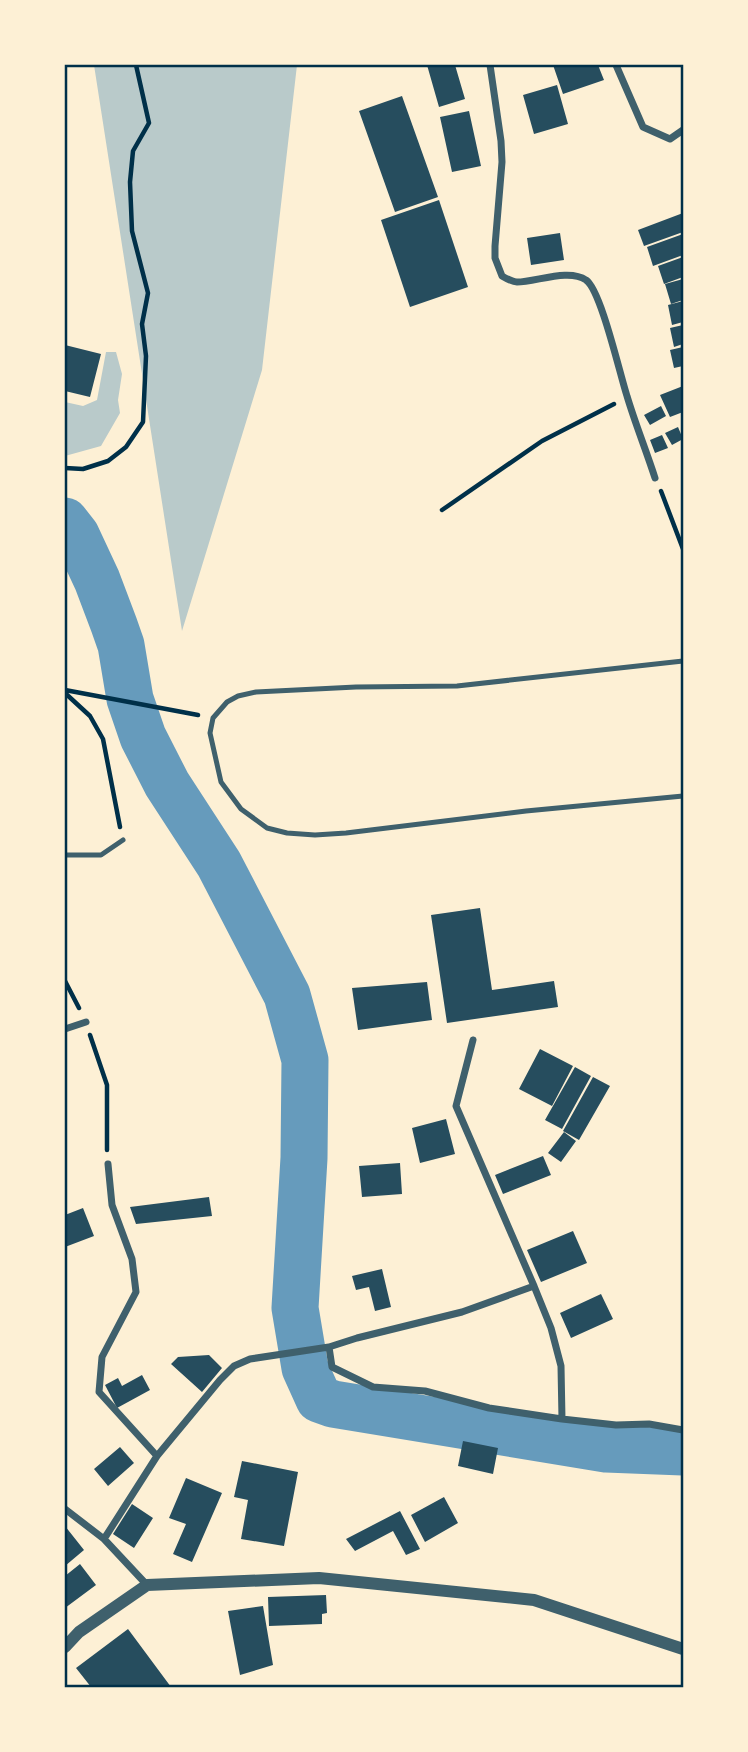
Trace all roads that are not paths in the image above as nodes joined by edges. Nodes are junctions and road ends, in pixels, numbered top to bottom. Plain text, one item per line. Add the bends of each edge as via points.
1 (489, 65) edge
2 (616, 65) edge
3 (683, 130) edge
4 (656, 478) road end
5 (683, 661) edge
6 (683, 796) edge
7 (123, 840) road end
8 (65, 855) edge
9 (86, 1022) road end
10 (65, 1029) edge
11 (473, 1040) dead end
12 (108, 1164) road end
13 (534, 1286) junction
14 (329, 1347) junction
15 (562, 1419) junction
16 (683, 1430) edge
17 (157, 1456) junction
18 (65, 1510) edge
19 (104, 1539) junction
20 (147, 1585) junction
21 (65, 1647) edge
22 (683, 1649) edge

1 - 4 street via 501,141 495,258 502,276 514,282 576,275 593,287
2 - 3 street via 643,127 670,139
5 - 6 lane via 457,686 256,692 227,702 213,718 210,733 221,782 241,809 267,828 287,833 346,833
7 - 8 lane via 101,855
9 - 10 street
11 - 13 street via 456,1106
12 - 17 street via 112,1205 132,1259 136,1292 102,1357 99,1392
13 - 14 street via 462,1312
13 - 15 street via 561,1366
14 - 15 street via 332,1367 373,1387 425,1391 489,1408
14 - 17 street via 250,1359 234,1366
15 - 16 street
17 - 19 street
18 - 19 street
19 - 20 street
20 - 21 street via 79,1632
20 - 22 street via 319,1578 534,1600

